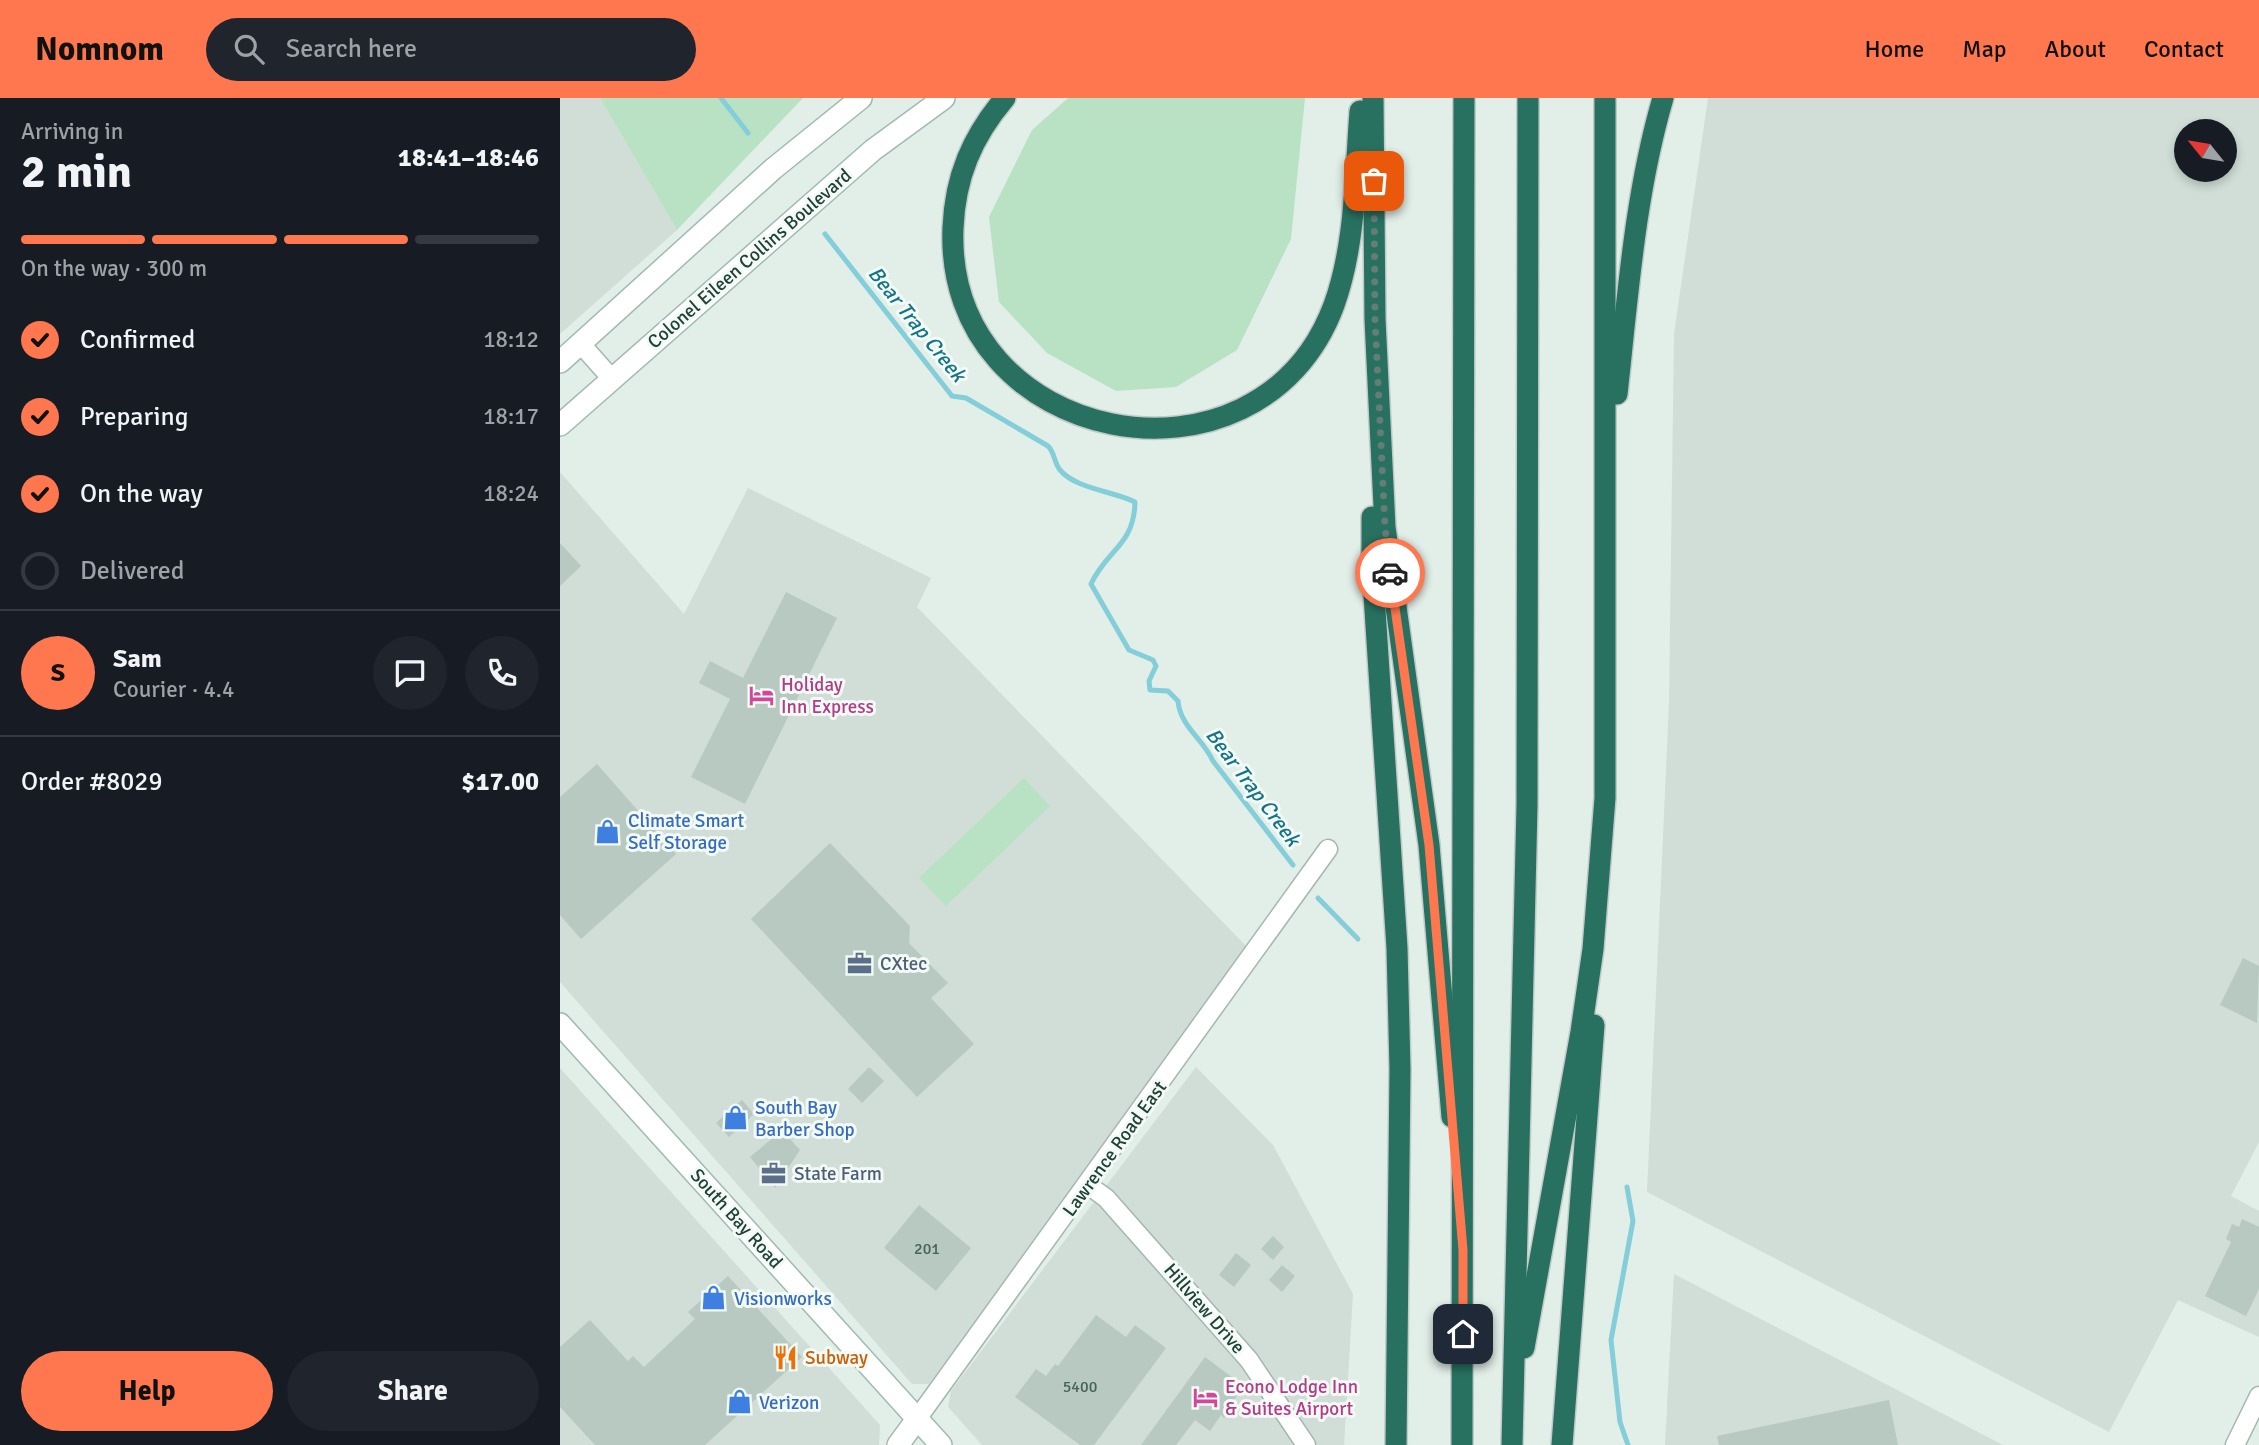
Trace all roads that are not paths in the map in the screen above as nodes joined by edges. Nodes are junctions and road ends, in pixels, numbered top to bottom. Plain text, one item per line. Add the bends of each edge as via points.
1 (861, 98) edge
2 (944, 98) edge
3 (1004, 98) edge
4 (1361, 98) edge
5 (1373, 98) edge
6 (1464, 98) edge
7 (1528, 98) edge
8 (1605, 98) edge
9 (1663, 98) edge
10 (1375, 319) junction
11 (580, 343) junction
12 (560, 362) edge
13 (612, 379) junction
14 (560, 425) edge
15 (1605, 500) junction
16 (1328, 849) dead end
17 (1593, 949) junction
18 (560, 1024) edge
19 (1088, 1185) junction
20 (1463, 1250) junction
21 (2259, 1396) edge
22 (1513, 1416) junction
23 (917, 1419) junction
24 (898, 1445) edge
25 (941, 1445) edge
26 (1306, 1445) edge
27 (1396, 1445) edge
28 (1462, 1445) edge
29 (1512, 1445) edge
30 (1562, 1445) edge
31 (2235, 1445) edge

1 - 11 main road via 773,169
2 - 13 main road, Colonel Eileen Collins Boulevard via 873,150
3 - 4 highway via 986,120 961,167 954,201 952,244 974,325 1000,362 1047,401 1087,420 1176,428 1207,422 1252,403 1285,379 1313,346 1334,306 1344,271
5 - 10 highway
6 - 20 highway
7 - 22 highway via 1527,805
8 - 15 highway
9 - 15 highway via 1648,148 1635,235
10 - 20 highway via 1385,527 1429,845
10 - 27 highway via 1372,564 1397,948 1400,1069
11 - 12 main road
11 - 13 street
13 - 14 main road, Colonel Eileen Collins Boulevard
15 - 17 highway via 1605,798
16 - 19 street, Lawrence Road East
17 - 22 highway
17 - 30 highway via 1594,1038
18 - 23 main road, South Bay Road
19 - 23 street, Lawrence Road East
19 - 26 street, Hillview Drive via 1106,1198 1211,1313
20 - 28 highway
21 - 31 street
22 - 29 highway
23 - 24 main road, Lawrence Road East
23 - 25 main road, South Bay Road

